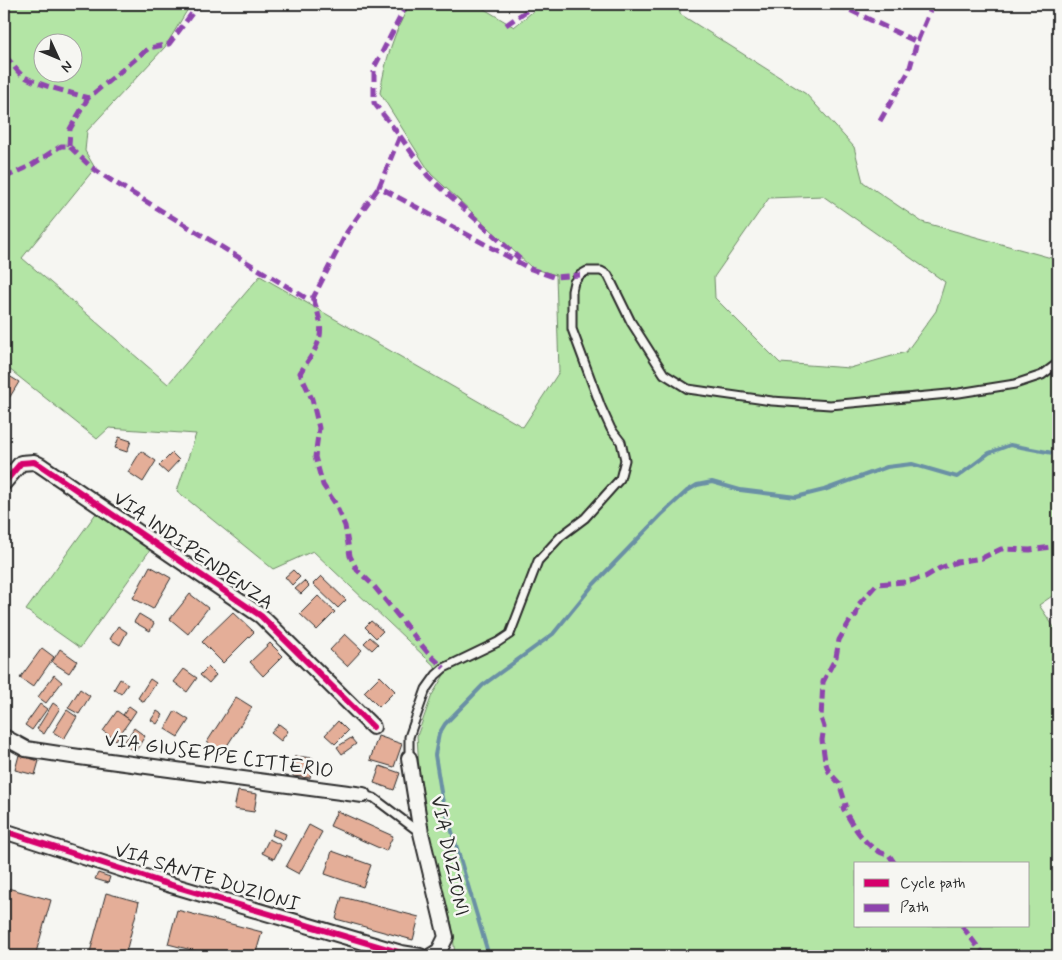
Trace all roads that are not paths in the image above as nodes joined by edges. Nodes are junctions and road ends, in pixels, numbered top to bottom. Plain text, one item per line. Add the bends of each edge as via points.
1 (1058, 363) edge
2 (4, 483) edge
3 (373, 727) dead end
4 (4, 737) edge
5 (409, 758) joint
6 (363, 795) joint
7 (4, 831) edge
8 (421, 833) junction
9 (438, 954) edge
10 (420, 956) edge

1 - 5 lane via 1042,374 1015,384 959,393 830,405 772,402 688,389 664,374 631,322 608,275 601,271 580,275 572,291 572,328 601,407 621,442 625,460 620,479 538,560 510,634 436,675 426,689 409,737
2 - 3 street, VIA INDIPENDENZA via 21,463 40,465 261,616
4 - 6 street, VIA GIUSEPPE CITTERIO via 26,749
5 - 8 street, VIA DUZIONI
6 - 8 lane, VIA GIUSEPPE CITTERIO via 374,798
7 - 10 street, VIA SANTE DUZIONI via 161,882
8 - 9 street, VIA DUZIONI via 445,928 446,937

